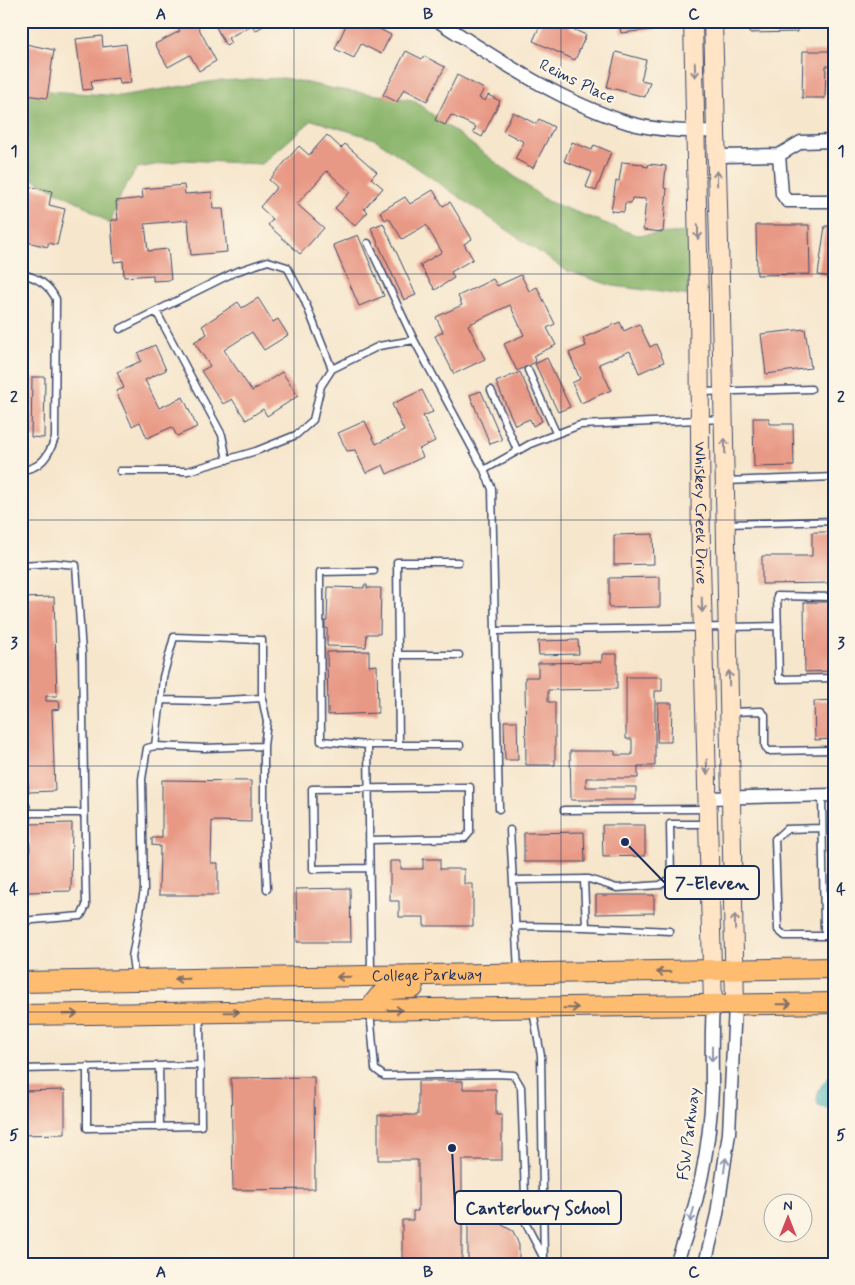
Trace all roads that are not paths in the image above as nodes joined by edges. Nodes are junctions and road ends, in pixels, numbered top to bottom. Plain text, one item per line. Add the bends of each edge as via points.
1 (438, 21) edge
2 (693, 21) edge
3 (712, 21) edge
4 (830, 21) edge
5 (834, 22) edge
6 (696, 132) junction
7 (716, 132) junction
8 (834, 141) edge
9 (779, 155) junction
10 (716, 156) junction
11 (834, 202) edge
12 (368, 244) dead end
13 (21, 274) edge
14 (156, 311) junction
15 (120, 329) dead end
16 (414, 340) junction
17 (332, 369) junction
18 (528, 370) dead end
19 (811, 389) dead end
20 (491, 390) dead end
21 (723, 390) junction
22 (700, 392) junction
23 (724, 419) junction
24 (700, 420) junction
25 (556, 434) junction
26 (517, 450) junction
27 (227, 460) junction
28 (21, 470) edge
29 (484, 470) junction
30 (120, 471) dead end
31 (834, 477) edge
32 (725, 481) junction
33 (834, 521) edge
34 (726, 524) junction
35 (458, 562) dead end
36 (21, 565) edge
37 (374, 571) dead end
38 (834, 596) edge
39 (778, 626) junction
40 (703, 628) junction
41 (728, 628) junction
42 (494, 631) junction
43 (398, 655) junction
44 (459, 655) dead end
45 (834, 678) edge
46 (262, 698) junction
47 (161, 700) junction
48 (730, 712) junction
49 (368, 745) junction
50 (399, 745) junction
51 (460, 745) dead end
52 (155, 746) junction
53 (264, 746) junction
54 (834, 750) edge
55 (368, 789) junction
56 (828, 795) edge
57 (21, 796) edge
58 (732, 797) junction
59 (499, 809) dead end
60 (564, 810) dead end
61 (708, 810) junction
62 (28, 813) junction
63 (84, 813) junction
64 (822, 828) junction
65 (510, 830) dead end
66 (21, 833) edge
67 (369, 840) junction
68 (369, 868) junction
69 (584, 879) junction
70 (513, 880) junction
71 (267, 889) dead end
72 (21, 921) edge
73 (516, 926) junction
74 (586, 927) junction
75 (670, 931) dead end
76 (831, 935) edge
77 (834, 968) edge
78 (713, 971) junction
79 (736, 971) junction
80 (518, 974) junction
81 (496, 975) junction
82 (371, 976) junction
83 (135, 980) junction
84 (21, 982) edge
85 (834, 1003) edge
86 (713, 1005) junction
87 (735, 1005) junction
88 (533, 1008) junction
89 (370, 1010) junction
90 (200, 1012) junction
91 (21, 1015) edge
92 (200, 1065) junction
93 (159, 1066) junction
94 (87, 1067) junction
95 (21, 1069) edge
96 (160, 1127) junction
97 (544, 1261) edge
98 (676, 1264) edge
99 (705, 1264) edge

1 - 6 street, Reims Place via 504,63 595,110 647,127
2 -> 6 street, Whiskey Creek Drive
3 - 7 street, Whiskey Creek Drive
4 - 5 street
6 - 7 street, Reims Place
6 -> 22 street, Whiskey Creek Drive
7 - 10 street, Whiskey Creek Drive
8 - 9 street via 801,142
9 - 10 street
9 - 11 street via 782,194 787,200
21 -> 10 street, Whiskey Creek Drive
12 - 16 lane
13 - 28 lane via 42,282 56,299 55,438 51,451 42,462 31,470
14 - 15 lane
14 - 17 lane via 235,272 268,261 287,267 304,299
14 - 27 lane via 222,435
16 - 17 lane via 379,346
16 - 29 lane
17 - 27 lane via 321,386 313,420 296,435
18 - 25 lane
19 - 21 lane
20 - 26 lane
21 - 22 lane
21 - 23 street, Whiskey Creek Drive
22 - 24 street, Whiskey Creek Drive
23 - 24 lane
32 -> 23 street, Whiskey Creek Drive
24 - 25 lane via 580,425
24 -> 40 street, Whiskey Creek Drive
25 - 26 lane
26 - 29 lane
27 - 30 lane via 188,471
29 - 42 lane via 492,489
31 - 32 lane
32 - 34 street, Whiskey Creek Drive
33 - 34 lane
34 - 41 street, Whiskey Creek Drive
35 - 43 lane via 397,562
36 - 63 lane via 54,562 76,565 82,653
37 - 49 lane via 320,572 321,742
38 - 39 lane via 777,596
39 - 41 lane
39 - 45 lane via 779,679
40 - 41 lane
40 - 42 lane
40 -> 61 street, Whiskey Creek Drive
48 -> 41 street, Whiskey Creek Drive
42 - 59 lane
43 - 44 lane
43 - 50 lane
46 - 47 lane
46 - 47 lane via 262,640 174,637 162,677
46 - 53 lane via 267,722
47 - 52 lane
48 - 54 lane via 761,711 765,715 765,746 768,751
48 - 58 street, Whiskey Creek Drive
49 - 50 lane
49 - 55 lane
50 - 51 lane
52 - 53 lane
52 - 83 lane via 147,748 142,779 144,890 132,957
53 - 71 lane
55 - 67 lane
55 - 67 lane via 470,787 470,832 465,838
55 - 68 lane via 312,789 313,869
56 - 58 street
56 - 64 lane
57 - 62 lane
58 - 61 street
79 -> 58 street, Whiskey Creek Drive
60 - 61 lane
61 - 69 lane via 670,824 671,878 660,885 617,888
61 - 78 street, Whiskey Creek Drive
62 - 63 lane
62 - 66 lane via 28,822
63 - 72 lane via 86,906 81,916
64 - 76 lane via 824,929
64 - 76 lane via 786,829 775,839 778,930 785,936
65 - 70 lane
67 - 68 lane
68 - 82 lane
69 - 70 lane
69 - 74 lane
70 - 73 lane
73 - 74 lane
73 - 80 lane
74 - 75 lane
77 - 79 main road, College Parkway
78 - 79 main road, College Parkway
78 -> 80 main road, College Parkway
78 - 86 street, Whiskey Creek Drive
79 - 87 street, Whiskey Creek Drive
80 - 81 main road, College Parkway
81 - 82 main road, College Parkway
81 - 89 main road via 462,987 392,988 377,996
82 -> 83 main road, College Parkway
83 - 84 main road, College Parkway
87 -> 85 main road, College Parkway
86 - 87 main road, College Parkway
88 -> 86 main road, College Parkway
86 -> 98 street, FSW Parkway via 712,1091 706,1148 698,1192
99 -> 87 street via 730,1133
89 -> 88 main road, College Parkway
88 - 97 lane via 541,1056
90 -> 89 main road, College Parkway
89 - 97 lane via 375,1069 384,1076 514,1075 521,1087 526,1224
91 -> 90 main road, College Parkway
90 - 92 lane
92 - 93 lane
92 - 96 lane via 201,1126
93 - 94 lane
93 - 96 lane
94 - 95 lane
94 - 96 lane via 87,1128

